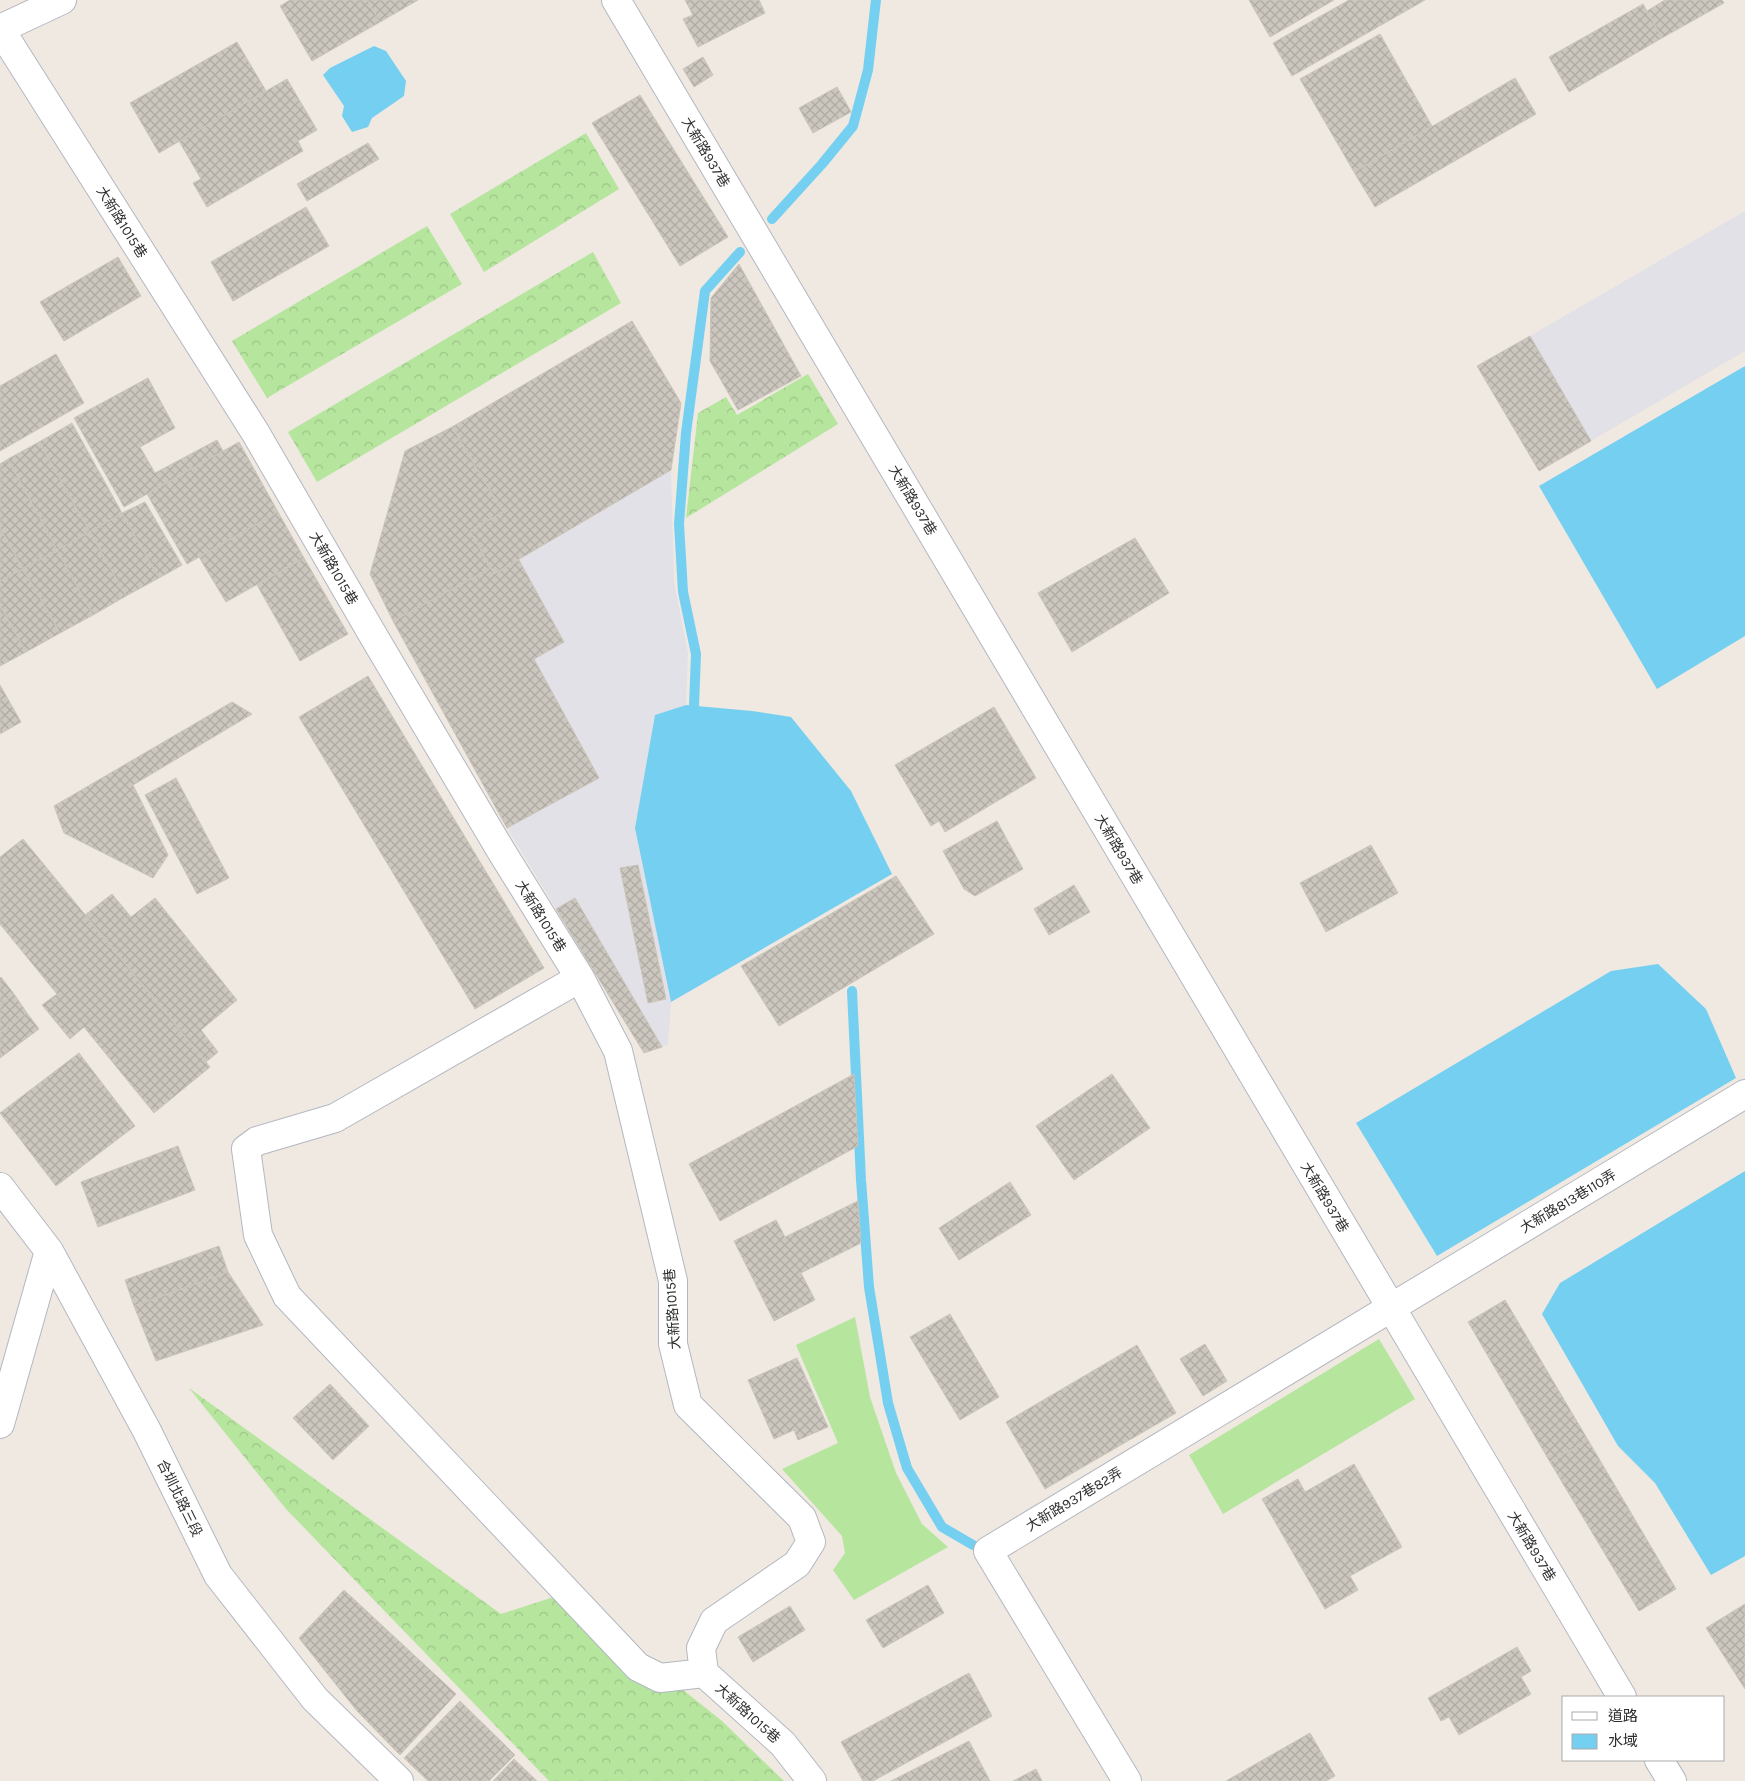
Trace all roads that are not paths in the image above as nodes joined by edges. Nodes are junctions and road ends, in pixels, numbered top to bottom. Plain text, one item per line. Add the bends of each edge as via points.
1 (62, 0) edge
2 (616, 0) edge
3 (0, 29) edge
4 (580, 978) junction
5 (1745, 1094) edge
6 (0, 1187) edge
7 (49, 1251) junction
8 (1390, 1308) junction
9 (0, 1424) edge
10 (704, 1674) junction
11 (1621, 1696) edge
12 (1660, 1761) edge
13 (399, 1781) edge
14 (812, 1781) edge
15 (1127, 1781) edge
16 (1672, 1781) edge

1 - 3 street
2 - 8 street, 大新路937巷
3 - 4 street, 大新路1015巷 via 255,432 488,829
4 - 10 street, 大新路1015巷 via 618,1051 673,1281 672,1344 688,1405 802,1518 811,1542 797,1564 714,1621 701,1648
4 - 10 street via 335,1118 257,1141 246,1149 258,1236 287,1296 638,1667 660,1678
5 - 8 street, 大新路813巷110弄
6 - 7 street, 合圳北路三段
7 - 9 street
7 - 13 street, 合圳北路三段 via 147,1430 218,1575 315,1699
8 - 11 street, 大新路937巷
8 - 15 street, 大新路937巷82弄 via 988,1551
10 - 14 street, 大新路1015巷 via 783,1744
12 - 16 street

